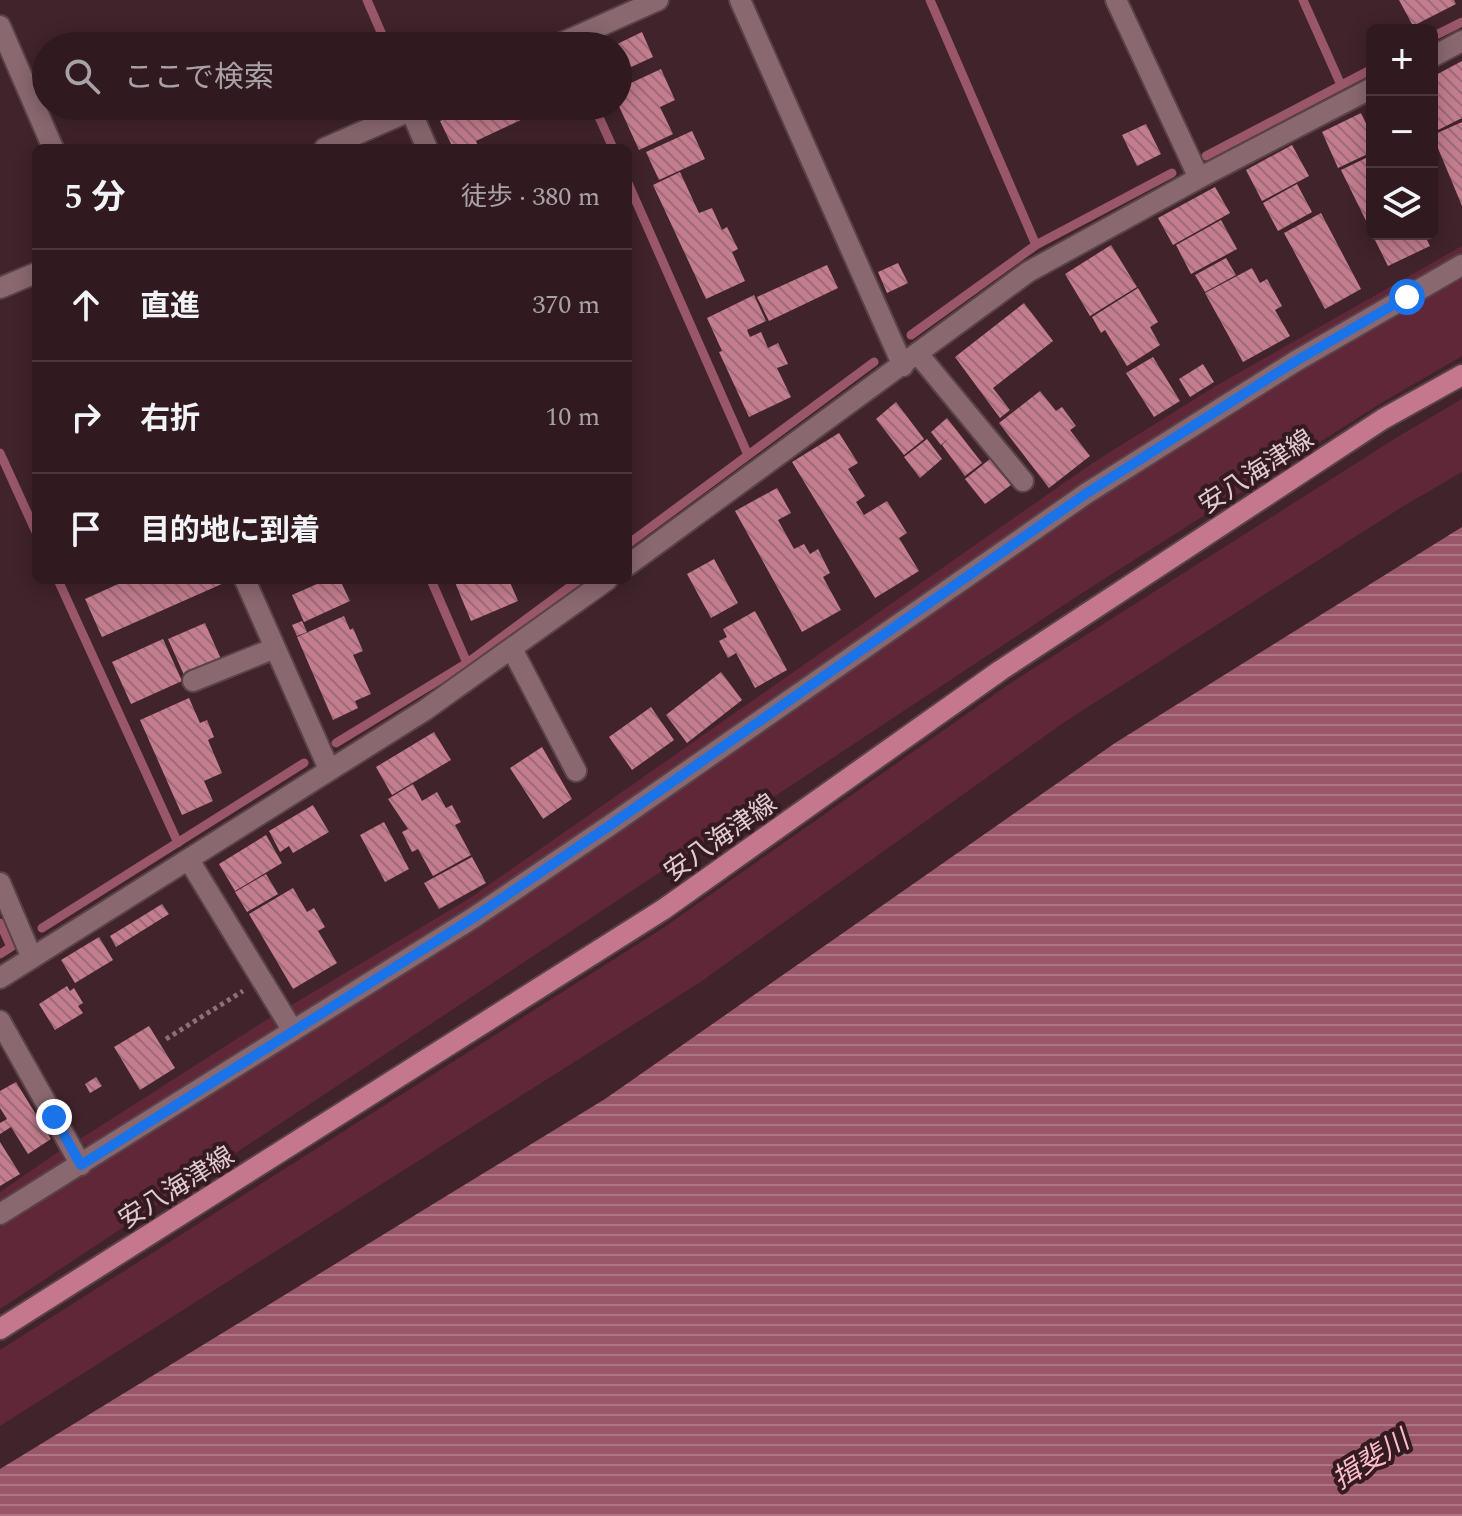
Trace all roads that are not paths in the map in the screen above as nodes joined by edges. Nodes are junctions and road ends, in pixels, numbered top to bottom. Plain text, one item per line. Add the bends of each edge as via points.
1 (658, 0) edge
2 (740, 0) edge
3 (1116, 0) edge
4 (0, 26) edge
5 (586, 32) edge
6 (1462, 41) edge
7 (1438, 54) edge
8 (1366, 91) edge
9 (32, 100) edge
10 (41, 120) edge
11 (389, 120) edge
12 (419, 120) edge
13 (51, 144) edge
14 (334, 144) edge
15 (426, 144) edge
16 (1199, 178) junction
17 (1462, 265) edge
18 (32, 275) edge
19 (0, 288) edge
20 (910, 360) junction
21 (1462, 375) edge
22 (1023, 481) dead end
23 (632, 562) edge
24 (247, 584) edge
25 (601, 584) edge
26 (275, 648) junction
27 (512, 649) junction
28 (193, 681) dead end
29 (329, 769) junction
30 (576, 771) dead end
31 (189, 860) junction
32 (0, 883) edge
33 (32, 958) junction
34 (0, 978) edge
35 (0, 1021) edge
36 (293, 1031) junction
37 (81, 1165) junction
38 (0, 1214) edge
39 (0, 1329) edge

1 - 5 street
2 - 20 street
3 - 16 street
4 - 9 street
6 - 7 street
8 - 16 street
10 - 13 street
11 - 14 street
12 - 15 street
16 - 20 street via 1028,272
17 - 36 street via 1296,361 1087,493 609,826
18 - 19 street
20 - 22 street
20 - 23 street
21 - 39 main road, 安八海津線 via 1383,419 1001,670 664,909
24 - 26 street
25 - 27 street
26 - 28 street
26 - 29 street
27 - 29 street
27 - 30 street
29 - 31 street
31 - 33 street
31 - 36 street
32 - 33 street
33 - 34 street
35 - 37 street
36 - 37 street
37 - 38 street

